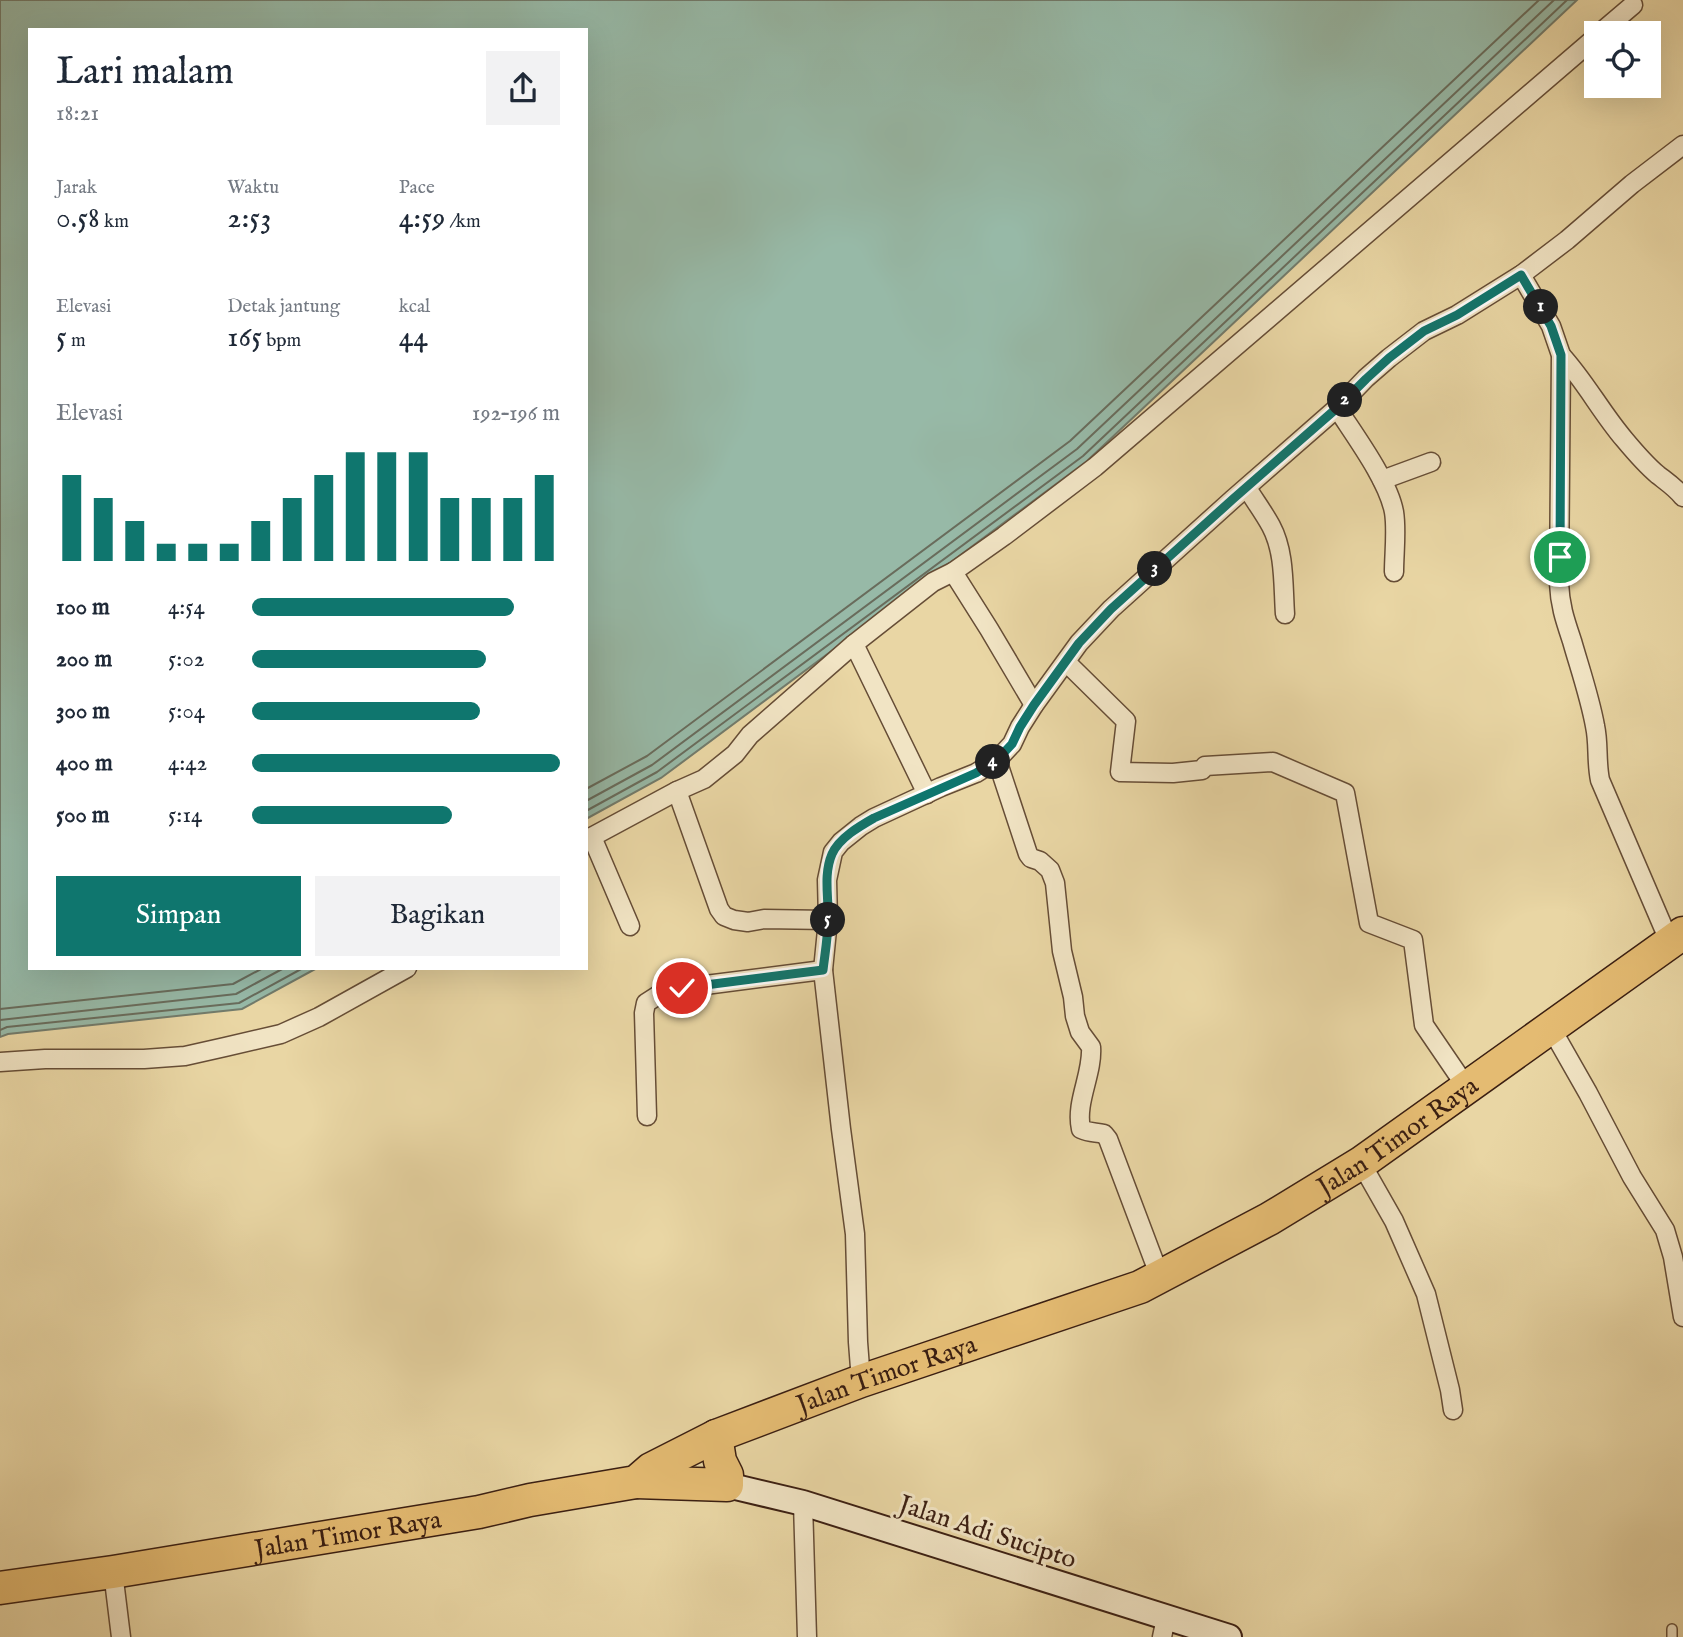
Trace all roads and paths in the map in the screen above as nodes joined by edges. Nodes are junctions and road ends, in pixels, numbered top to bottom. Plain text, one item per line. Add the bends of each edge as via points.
1 (1633, 5) dead end
2 (1614, 21) edge
3 (1584, 47) edge
4 (1683, 145) edge
5 (1521, 275) junction
6 (1561, 355) junction
7 (1337, 408) junction
8 (1431, 462) dead end
9 (1382, 481) junction
10 (1247, 488) junction
11 (1683, 497) edge
12 (953, 572) junction
13 (1394, 572) dead end
14 (1285, 614) dead end
15 (854, 644) junction
16 (1066, 662) junction
17 (1034, 705) junction
18 (997, 760) junction
19 (677, 791) junction
20 (927, 794) junction
21 (589, 839) edge
22 (828, 920) junction
23 (630, 926) dead end
24 (1676, 938) edge
25 (403, 970) edge
26 (823, 970) junction
27 (1551, 1028) junction
28 (0, 1062) edge
29 (1466, 1088) junction
30 (647, 1116) dead end
31 (1361, 1163) junction
32 (1160, 1277) junction
33 (1683, 1317) edge
34 (861, 1381) junction
35 (1453, 1410) dead end
36 (716, 1436) junction
37 (636, 1482) junction
38 (727, 1485) junction
39 (803, 1503) junction
40 (113, 1572) junction
41 (0, 1588) edge
42 (1164, 1628) edge
43 (121, 1637) edge
44 (807, 1637) edge
45 (1229, 1637) edge

1 - 2 street
3 - 12 street via 1095,467
4 - 5 street
5 - 6 street via 1551,326
5 - 7 street via 1424,331
6 - 11 street via 1624,439
6 - 24 street via 1560,601 1595,727 1600,780
7 - 9 street
7 - 10 street
8 - 9 street
9 - 13 street via 1394,513
10 - 14 street via 1277,540
10 - 16 street via 1111,609
12 - 15 street via 933,582
12 - 17 street
15 - 19 street via 720,767
15 - 20 street
16 - 17 street
16 - 29 street via 1126,721 1120,772 1173,773 1273,762 1345,793 1369,923 1413,940 1424,1025
17 - 18 street via 1012,744
18 - 20 street
18 - 32 street via 1028,854 1050,870 1055,883 1075,1016 1091,1047 1079,1114 1082,1129 1108,1139
19 - 21 street
19 - 22 street via 724,916 748,922
20 - 22 street via 861,826 833,852 827,880
21 - 23 street
22 - 26 street
24 - 27 highway, Jalan Timor Raya
25 - 28 street via 281,1034 225,1047 158,1058
26 - 30 street via 682,988 646,1003
26 - 34 street via 855,1234
27 - 29 highway, Jalan Timor Raya
27 - 33 street via 1665,1230
29 - 31 highway, Jalan Timor Raya
31 - 32 highway, Jalan Timor Raya
31 - 35 street via 1394,1221 1426,1294
32 - 34 highway, Jalan Timor Raya
34 - 36 highway, Jalan Timor Raya
36 - 37 highway, Jalan Timor Raya via 651,1469
36 - 38 highway
37 - 38 highway
37 - 40 highway, Jalan Timor Raya
38 - 39 main road, Jalan Adi Sucipto
39 - 42 main road, Jalan Adi Sucipto
39 - 44 street
40 - 41 highway, Jalan Timor Raya
40 - 43 street
42 - 45 main road, Jalan Adi Sucipto

